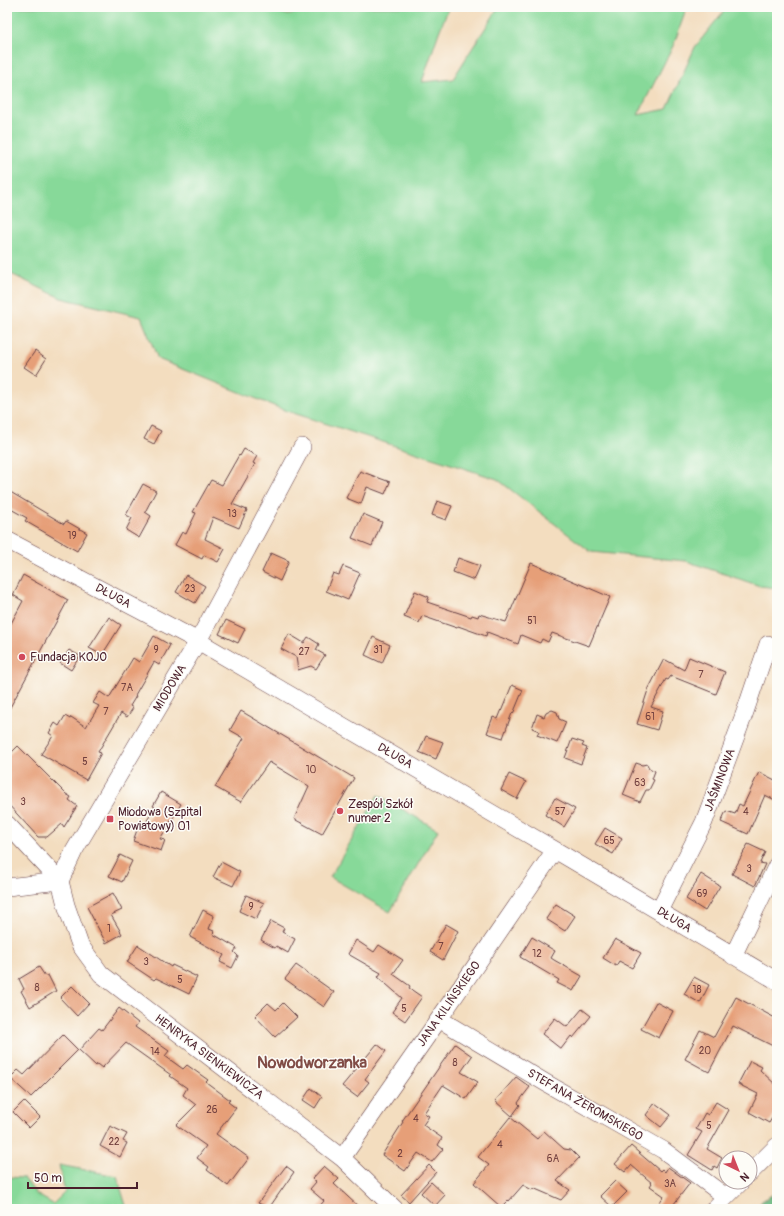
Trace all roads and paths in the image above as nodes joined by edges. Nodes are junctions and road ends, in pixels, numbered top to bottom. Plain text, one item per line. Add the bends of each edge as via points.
1 (302, 447) dead end
2 (7, 540) edge
3 (198, 641) junction
4 (768, 644) dead end
5 (7, 824) edge
6 (555, 850) junction
7 (777, 865) edge
8 (60, 881) junction
9 (7, 887) edge
10 (659, 911) junction
11 (733, 956) junction
12 (777, 982) edge
13 (439, 1019) junction
14 (777, 1146) edge
15 (342, 1158) junction
16 (758, 1165) edge
17 (733, 1190) edge
18 (726, 1197) junction
19 (394, 1209) edge
20 (714, 1209) edge

1 - 3 street, MIODOWA
2 - 3 street, DŁUGA
3 - 6 street, DŁUGA
3 - 8 street, MIODOWA via 74,851
4 - 10 street, JAŚMINOWA via 704,822
5 - 8 street
6 - 10 street, DŁUGA
6 - 13 street, JANA KILIŃSKIEGO
7 - 11 street
8 - 9 street
8 - 15 street, HENRYKA SIENKIEWICZA via 80,945 101,974
10 - 11 street, DŁUGA
11 - 12 street, DŁUGA
13 - 15 street, JANA KILIŃSKIEGO
13 - 18 street, STEFANA ŻEROMSKIEGO via 546,1084 663,1150
14 - 16 street
15 - 19 street, HENRYKA SIENKIEWICZA
17 - 18 street
18 - 20 street

